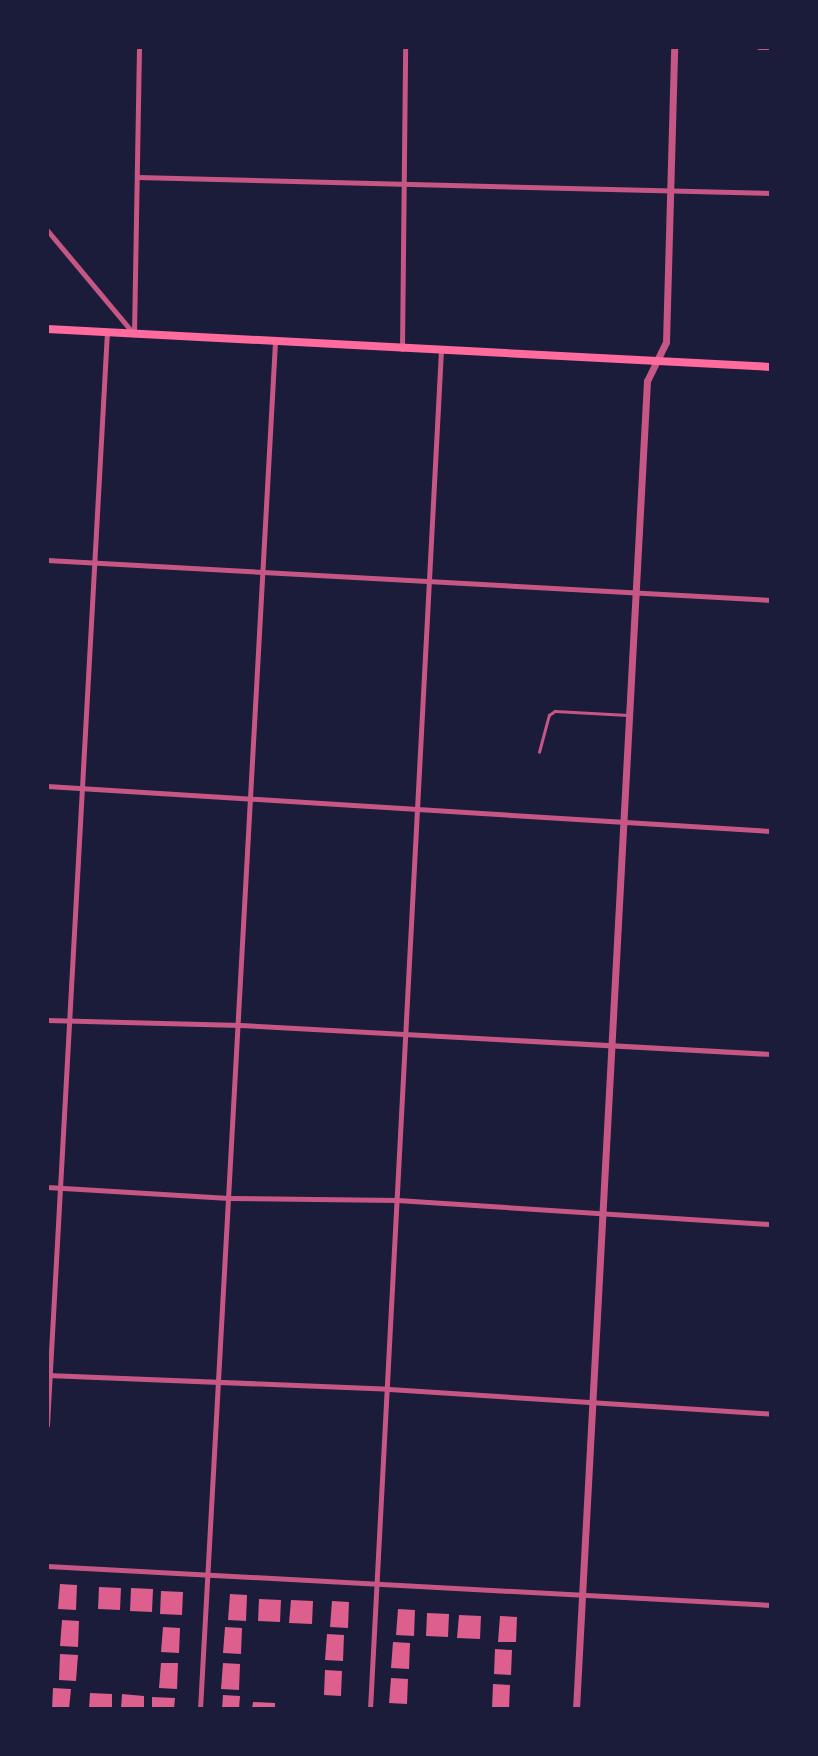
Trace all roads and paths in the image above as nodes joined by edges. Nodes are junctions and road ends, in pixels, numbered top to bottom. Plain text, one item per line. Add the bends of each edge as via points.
1 (139, 47) edge
2 (405, 47) edge
3 (674, 47) edge
4 (759, 47) edge
5 (771, 47) edge
6 (137, 177) junction
7 (402, 187) junction
8 (670, 188) junction
9 (771, 192) edge
10 (47, 230) edge
11 (47, 329) edge
12 (107, 332) junction
13 (134, 334) junction
14 (275, 341) junction
15 (402, 349) junction
16 (441, 351) junction
17 (657, 362) junction
18 (771, 367) edge
19 (47, 560) edge
20 (94, 563) junction
21 (261, 572) junction
22 (428, 582) junction
23 (637, 592) junction
24 (771, 600) edge
25 (630, 716) junction
26 (539, 752) dead end
27 (47, 786) edge
28 (81, 788) junction
29 (252, 799) junction
30 (419, 807) junction
31 (624, 821) junction
32 (771, 831) edge
33 (47, 1020) edge
34 (69, 1021) junction
35 (240, 1025) junction
36 (408, 1034) junction
37 (614, 1048) junction
38 (771, 1054) edge
39 (47, 1187) edge
40 (58, 1188) junction
41 (229, 1198) junction
42 (397, 1200) junction
43 (605, 1216) junction
44 (771, 1224) edge
45 (48, 1375) edge
46 (219, 1381) junction
47 (389, 1389) junction
48 (593, 1404) junction
49 (771, 1414) edge
50 (47, 1425) edge
51 (47, 1566) edge
52 (209, 1575) junction
53 (376, 1585) junction
54 (583, 1597) junction
55 (771, 1605) edge
56 (200, 1709) edge
57 (370, 1709) edge
58 (576, 1709) edge

1 - 6 street
2 - 7 street
3 - 8 street
4 - 5 street
6 - 7 street
6 - 13 street
7 - 8 street
7 - 15 street
8 - 9 street
8 - 17 street via 666,342
10 - 13 street
11 - 12 main road
12 - 13 main road
12 - 20 street
13 - 14 main road
14 - 15 main road
14 - 21 street
15 - 16 main road
16 - 17 main road
16 - 22 street
17 - 18 main road
17 - 23 street via 647,381
19 - 20 street
20 - 21 street
20 - 28 street
21 - 22 street
21 - 29 street
22 - 23 street
22 - 30 street
23 - 24 street
23 - 25 street
25 - 26 lane via 555,710 549,715
25 - 31 street
27 - 28 street
28 - 29 street
28 - 34 street
29 - 30 street
29 - 35 street
30 - 31 street
30 - 36 street
31 - 32 street
31 - 37 street
33 - 34 street
34 - 35 street
34 - 40 street
35 - 36 street
35 - 41 street
36 - 37 street
36 - 42 street
37 - 38 street
37 - 43 street
39 - 40 street
40 - 41 street
40 - 45 street
41 - 42 street
41 - 46 street
42 - 43 street
42 - 47 street
43 - 44 street
43 - 48 street
45 - 46 street
45 - 50 street
46 - 47 street
46 - 52 street
47 - 48 street
47 - 53 street
48 - 49 street
48 - 54 street
51 - 52 street
52 - 53 street
52 - 56 street
53 - 54 street
53 - 57 street
54 - 55 street
54 - 58 street

